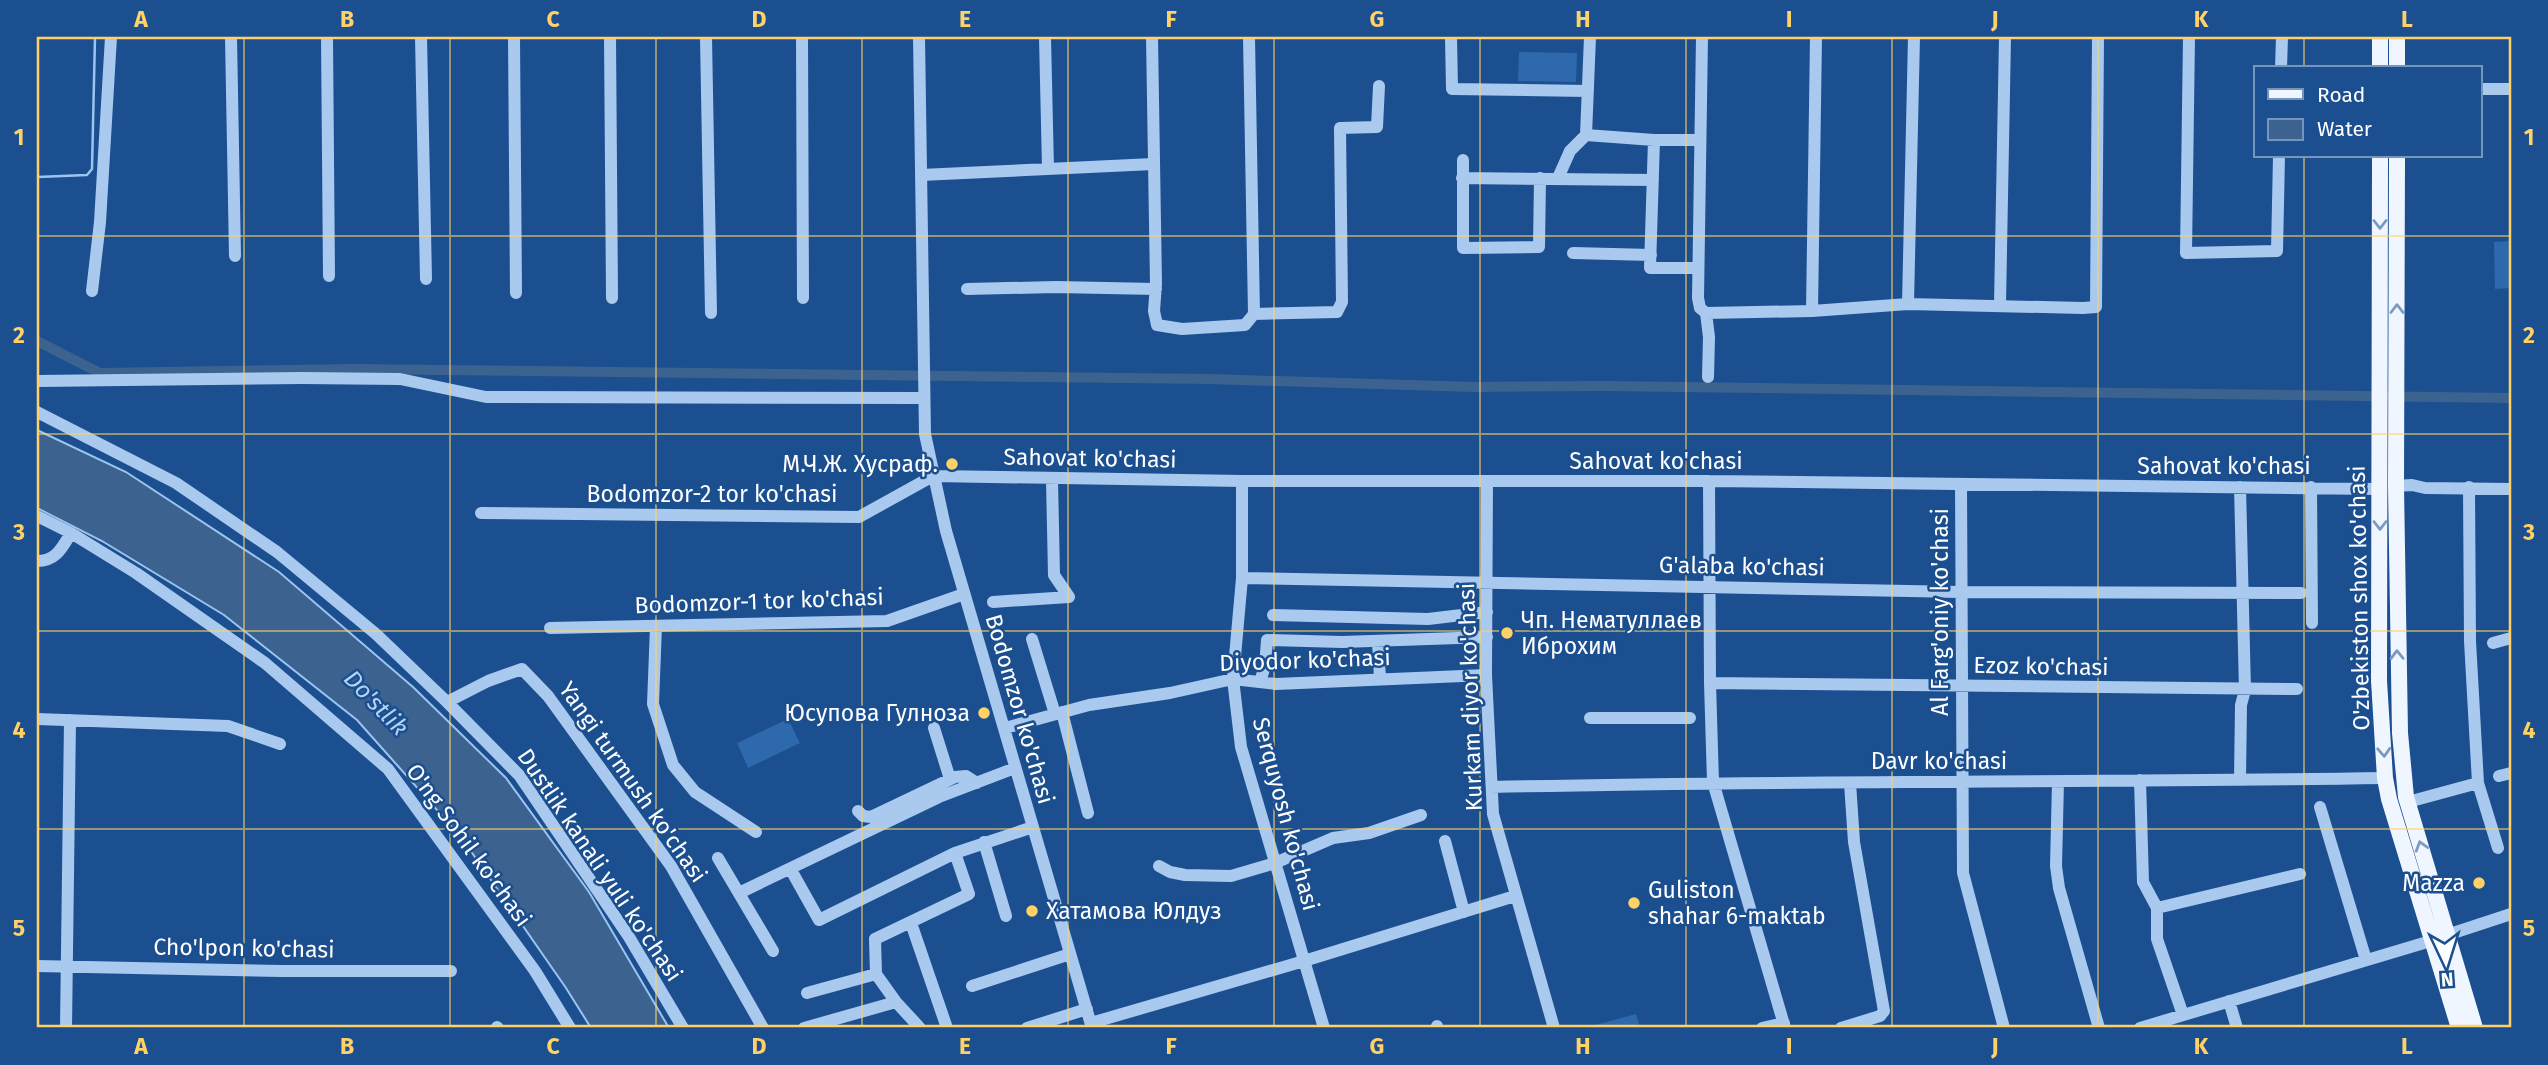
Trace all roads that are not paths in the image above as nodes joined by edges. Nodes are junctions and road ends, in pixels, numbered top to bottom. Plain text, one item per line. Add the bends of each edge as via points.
1 (111, 37) edge
2 (231, 37) edge
3 (327, 37) edge
4 (421, 37) edge
5 (514, 37) edge
6 (610, 37) edge
7 (706, 37) edge
8 (802, 37) edge
9 (919, 37) edge
10 (1045, 37) edge
11 (1152, 37) edge
12 (1249, 37) edge
13 (1451, 37) edge
14 (1590, 37) edge
15 (1702, 37) edge
16 (1816, 37) edge
17 (1914, 37) edge
18 (2005, 37) edge
19 (2098, 37) edge
20 (2189, 37) edge
21 (2282, 37) edge
22 (2380, 37) edge
23 (2397, 37) edge
24 (2281, 66) edge
25 (2380, 66) edge
26 (2397, 66) edge
27 (1380, 86) dead end
28 (2482, 89) edge
29 (2511, 89) edge
30 (1588, 91) junction
31 (1586, 135) junction
32 (1654, 140) junction
33 (1699, 140) junction
34 (2279, 158) edge
35 (2380, 158) edge
36 (2397, 158) edge
37 (1463, 160) dead end
38 (1153, 164) junction
39 (1048, 169) junction
40 (921, 175) junction
41 (1462, 178) junction
42 (1540, 178) junction
43 (1558, 178) junction
44 (1653, 180) junction
45 (1573, 253) dead end
46 (235, 256) dead end
47 (1650, 262) junction
48 (1698, 268) junction
49 (330, 276) dead end
50 (426, 279) dead end
51 (967, 289) dead end
52 (1156, 289) junction
53 (92, 291) dead end
54 (516, 293) dead end
55 (612, 298) dead end
56 (803, 298) dead end
57 (1908, 304) junction
58 (2000, 305) junction
59 (1812, 311) junction
60 (711, 313) dead end
61 (1706, 313) junction
62 (1254, 314) junction
63 (2388, 376) junction
64 (1708, 377) dead end
65 (37, 381) edge
66 (923, 393) junction
67 (37, 412) edge
68 (933, 477) junction
69 (1052, 480) junction
70 (1242, 481) junction
71 (1709, 481) junction
72 (1487, 482) junction
73 (1961, 485) junction
74 (2240, 487) junction
75 (2388, 487) junction
76 (2469, 487) junction
77 (2311, 488) junction
78 (2511, 489) edge
79 (481, 513) dead end
80 (37, 516) edge
81 (71, 533) junction
82 (37, 561) edge
83 (1242, 578) junction
84 (1487, 581) junction
85 (1711, 586) junction
86 (1960, 592) junction
87 (2301, 593) dead end
88 (964, 594) junction
89 (2242, 594) junction
90 (993, 602) dead end
91 (1487, 612) junction
92 (1273, 615) dead end
93 (2312, 623) dead end
94 (656, 626) junction
95 (550, 628) dead end
96 (1487, 637) junction
97 (2511, 638) edge
98 (1032, 639) dead end
99 (1378, 642) junction
100 (2493, 643) dead end
101 (1486, 675) junction
102 (1233, 679) junction
103 (1380, 679) junction
104 (1259, 682) junction
105 (1710, 683) junction
106 (1961, 686) junction
107 (2297, 689) dead end
108 (2245, 690) junction
109 (447, 702) junction
110 (1059, 713) junction
111 (1590, 718) dead end
112 (1690, 718) dead end
113 (37, 719) edge
114 (70, 720) junction
115 (934, 728) dead end
116 (1005, 728) junction
117 (281, 744) dead end
118 (1015, 768) junction
119 (2385, 778) junction
120 (950, 779) junction
121 (2140, 780) junction
122 (2240, 780) junction
123 (1713, 782) junction
124 (1961, 782) junction
125 (2058, 782) junction
126 (977, 783) junction
127 (1850, 783) junction
128 (2478, 783) junction
129 (1492, 787) junction
130 (2408, 802) junction
131 (2320, 807) dead end
132 (858, 811) dead end
133 (1088, 813) dead end
134 (1421, 815) dead end
135 (1033, 827) junction
136 (756, 832) dead end
137 (1445, 841) dead end
138 (984, 842) junction
139 (2498, 848) dead end
140 (955, 853) junction
141 (718, 858) dead end
142 (1275, 863) junction
143 (1159, 866) dead end
144 (791, 870) junction
145 (2300, 874) dead end
146 (739, 893) junction
147 (1515, 896) junction
148 (2158, 908) junction
149 (1464, 912) junction
150 (1006, 915) dead end
151 (2511, 915) edge
152 (911, 923) junction
153 (2440, 937) junction
154 (773, 951) dead end
155 (1070, 954) junction
156 (2366, 960) junction
157 (1304, 961) junction
158 (37, 965) edge
159 (67, 965) junction
160 (451, 971) dead end
161 (876, 974) junction
162 (972, 986) dead end
163 (807, 993) dead end
164 (2229, 1001) junction
165 (896, 1002) junction
166 (1087, 1009) junction
167 (2183, 1015) junction
168 (1785, 1026) edge
169 (1091, 1027) edge
170 (66, 1028) edge
171 (570, 1028) edge
172 (682, 1028) edge
173 (764, 1028) edge
174 (804, 1028) edge
175 (920, 1028) edge
176 (947, 1028) edge
177 (1027, 1028) edge
178 (1324, 1028) edge
179 (1554, 1028) edge
180 (1762, 1028) edge
181 (1841, 1028) edge
182 (2004, 1028) edge
183 (2099, 1028) edge
184 (2140, 1028) edge
185 (2237, 1028) edge
186 (2459, 1028) edge
187 (2475, 1028) edge

1 - 53 street
2 - 46 street
3 - 49 street
4 - 50 street
5 - 54 street
6 - 55 street
7 - 60 street
8 - 56 street
9 - 40 street
10 - 39 street
11 - 38 street
12 - 62 street
13 - 30 street via 1452,89
14 - 30 street
15 - 33 street
16 - 59 street
17 - 57 street
18 - 58 street
19 - 58 street via 2096,307
20 - 34 street via 2186,253 2277,251
21 - 24 street
22 - 25 main road
23 - 26 main road
27 - 62 street via 1377,127 1340,128 1342,302 1337,312
28 - 29 street
30 - 31 street
31 - 32 street
31 - 43 street via 1570,150
32 - 33 street
32 - 44 street
33 - 48 street
35 -> 63 main road, O'zbekiston shox ko'chasi
63 -> 36 main road, O'zbekiston shox ko'chasi
37 - 41 street
38 - 39 street
38 - 52 street
39 - 40 street
40 - 66 street, Bodomzor ko'chasi
41 - 42 street
41 - 42 street via 1463,247 1539,247
42 - 43 street
43 - 44 street
44 - 47 street
45 - 47 street
47 - 48 street
48 - 61 street via 1698,298
51 - 52 street
52 - 62 street via 1157,326 1245,325
57 - 58 street
57 - 59 street
59 - 61 street
61 - 64 street
63 - 75 main road, O'zbekiston shox ko'chasi
65 - 66 street via 400,379 486,397
66 - 68 street, Bodomzor ko'chasi
67 - 109 street, Dustlik kanali yuli ko'chasi via 176,484 277,552 376,634
68 - 69 street, Sahovat ko'chasi
68 - 79 street, Bodomzor-2 tor ko'chasi via 859,517
68 - 88 street, Bodomzor ko'chasi
69 - 70 street, Sahovat ko'chasi
69 - 90 street via 1054,575 1069,597
70 - 72 street, Sahovat ko'chasi
70 - 83 street, Serquyosh ko'chasi
71 - 72 street, Sahovat ko'chasi
71 - 73 street, Sahovat ko'chasi
71 - 85 street
72 - 84 street, Kurkam diyor ko'chasi
73 - 74 street, Sahovat ko'chasi
73 - 86 street, Al Farg'oniy ko'chasi
74 - 77 street, Sahovat ko'chasi
74 - 89 street
75 - 76 street, Sahovat ko'chasi
75 - 77 street, Sahovat ko'chasi
75 -> 119 main road, O'zbekiston shox ko'chasi via 2379,681
130 -> 75 main road, O'zbekiston shox ko'chasi via 2400,733
76 - 78 street, Sahovat ko'chasi
76 - 128 street via 2470,641
77 - 93 street
80 - 81 street, O'ng Sohil ko'chasi
81 - 82 street via 60,551 47,561
81 - 171 street, O'ng Sohil ko'chasi via 265,663 388,769 535,971
83 - 84 street, G'alaba ko'chasi
83 - 102 street, Serquyosh ko'chasi
84 - 85 street, G'alaba ko'chasi
84 - 91 street, Kurkam diyor ko'chasi
85 - 86 street, G'alaba ko'chasi
85 - 105 street
86 - 89 street, G'alaba ko'chasi
86 - 106 street, Al Farg'oniy ko'chasi
87 - 89 street, G'alaba ko'chasi
88 - 94 street, Bodomzor-1 tor ko'chasi via 887,621
88 - 116 street, Bodomzor ko'chasi
89 - 108 street
91 - 92 street via 1428,619
91 - 96 street, Kurkam diyor ko'chasi
94 - 95 street, Bodomzor-1 tor ko'chasi
94 - 136 street via 653,704 673,765 695,792
96 - 99 street
96 - 101 street, Kurkam diyor ko'chasi
97 - 100 street
98 - 110 street
99 - 103 street
99 - 104 street via 1267,640
101 - 103 street, Diyodor ko'chasi
101 - 129 street, Kurkam diyor ko'chasi
102 - 104 street, Diyodor ko'chasi
102 - 110 street, Diyodor ko'chasi
102 - 142 street, Serquyosh ko'chasi via 1241,747
103 - 104 street, Diyodor ko'chasi
105 - 106 street, Ezoz ko'chasi
105 - 123 street
106 - 108 street, Ezoz ko'chasi
106 - 124 street, Al Farg'oniy ko'chasi
107 - 108 street, Ezoz ko'chasi
108 - 122 street
109 - 172 street, Dustlik kanali yuli ko'chasi via 519,775 629,937
109 - 173 street, Yangi turmush ko'chasi via 522,669 548,696 671,866
110 - 116 street, Diyodor ko'chasi
110 - 133 street
111 - 112 street
113 - 114 street
114 - 117 street via 228,726
114 - 159 street
115 - 120 street
116 - 118 street, Bodomzor ko'chasi
118 - 126 street
118 - 135 street, Bodomzor ko'chasi
119 - 122 street, Davr ko'chasi
119 - 153 main road, O'zbekiston shox ko'chasi
120 - 126 street via 966,776
120 - 132 street via 871,817
121 - 122 street, Davr ko'chasi
121 - 125 street, Davr ko'chasi
121 - 148 street via 2143,882
123 - 127 street, Davr ko'chasi
123 - 129 street, Davr ko'chasi
123 - 168 street
124 - 125 street, Davr ko'chasi
124 - 127 street, Davr ko'chasi
124 - 182 street, Al Farg'oniy ko'chasi via 1964,873
125 - 183 street via 2059,888
126 - 144 street
127 - 181 street via 1854,842 1884,1011
128 - 130 street
128 - 139 street
129 - 147 street, Kurkam diyor ko'chasi via 1493,814
153 -> 130 main road, O'zbekiston shox ko'chasi
131 - 156 street
134 - 142 street via 1369,833 1333,838
135 - 138 street
135 - 155 street, Bodomzor ko'chasi
137 - 149 street
138 - 140 street
138 - 150 street
140 - 144 street via 818,920
140 - 152 street via 969,894
141 - 146 street
142 - 143 street via 1231,876 1185,876
142 - 157 street, Serquyosh ko'chasi
144 - 146 street
145 - 148 street
146 - 154 street
147 - 149 street
147 - 179 street, Kurkam diyor ko'chasi
148 - 167 street via 2157,939
149 - 157 street
151 - 153 street
152 - 161 street via 875,939
152 - 176 street
153 - 156 street
153 - 186 main road, O'zbekiston shox ko'chasi
153 - 187 main road, O'zbekiston shox ko'chasi
155 - 162 street
155 - 166 street, Bodomzor ko'chasi
156 - 164 street
157 - 169 street
157 - 178 street, Serquyosh ko'chasi
158 - 159 street, Cho'lpon ko'chasi
159 - 160 street, Cho'lpon ko'chasi
159 - 170 street
161 - 163 street
161 - 165 street
164 - 167 street
164 - 185 street
165 - 174 street
165 - 175 street
166 - 169 street, Bodomzor ko'chasi
166 - 177 street
167 - 184 street
168 - 180 street

